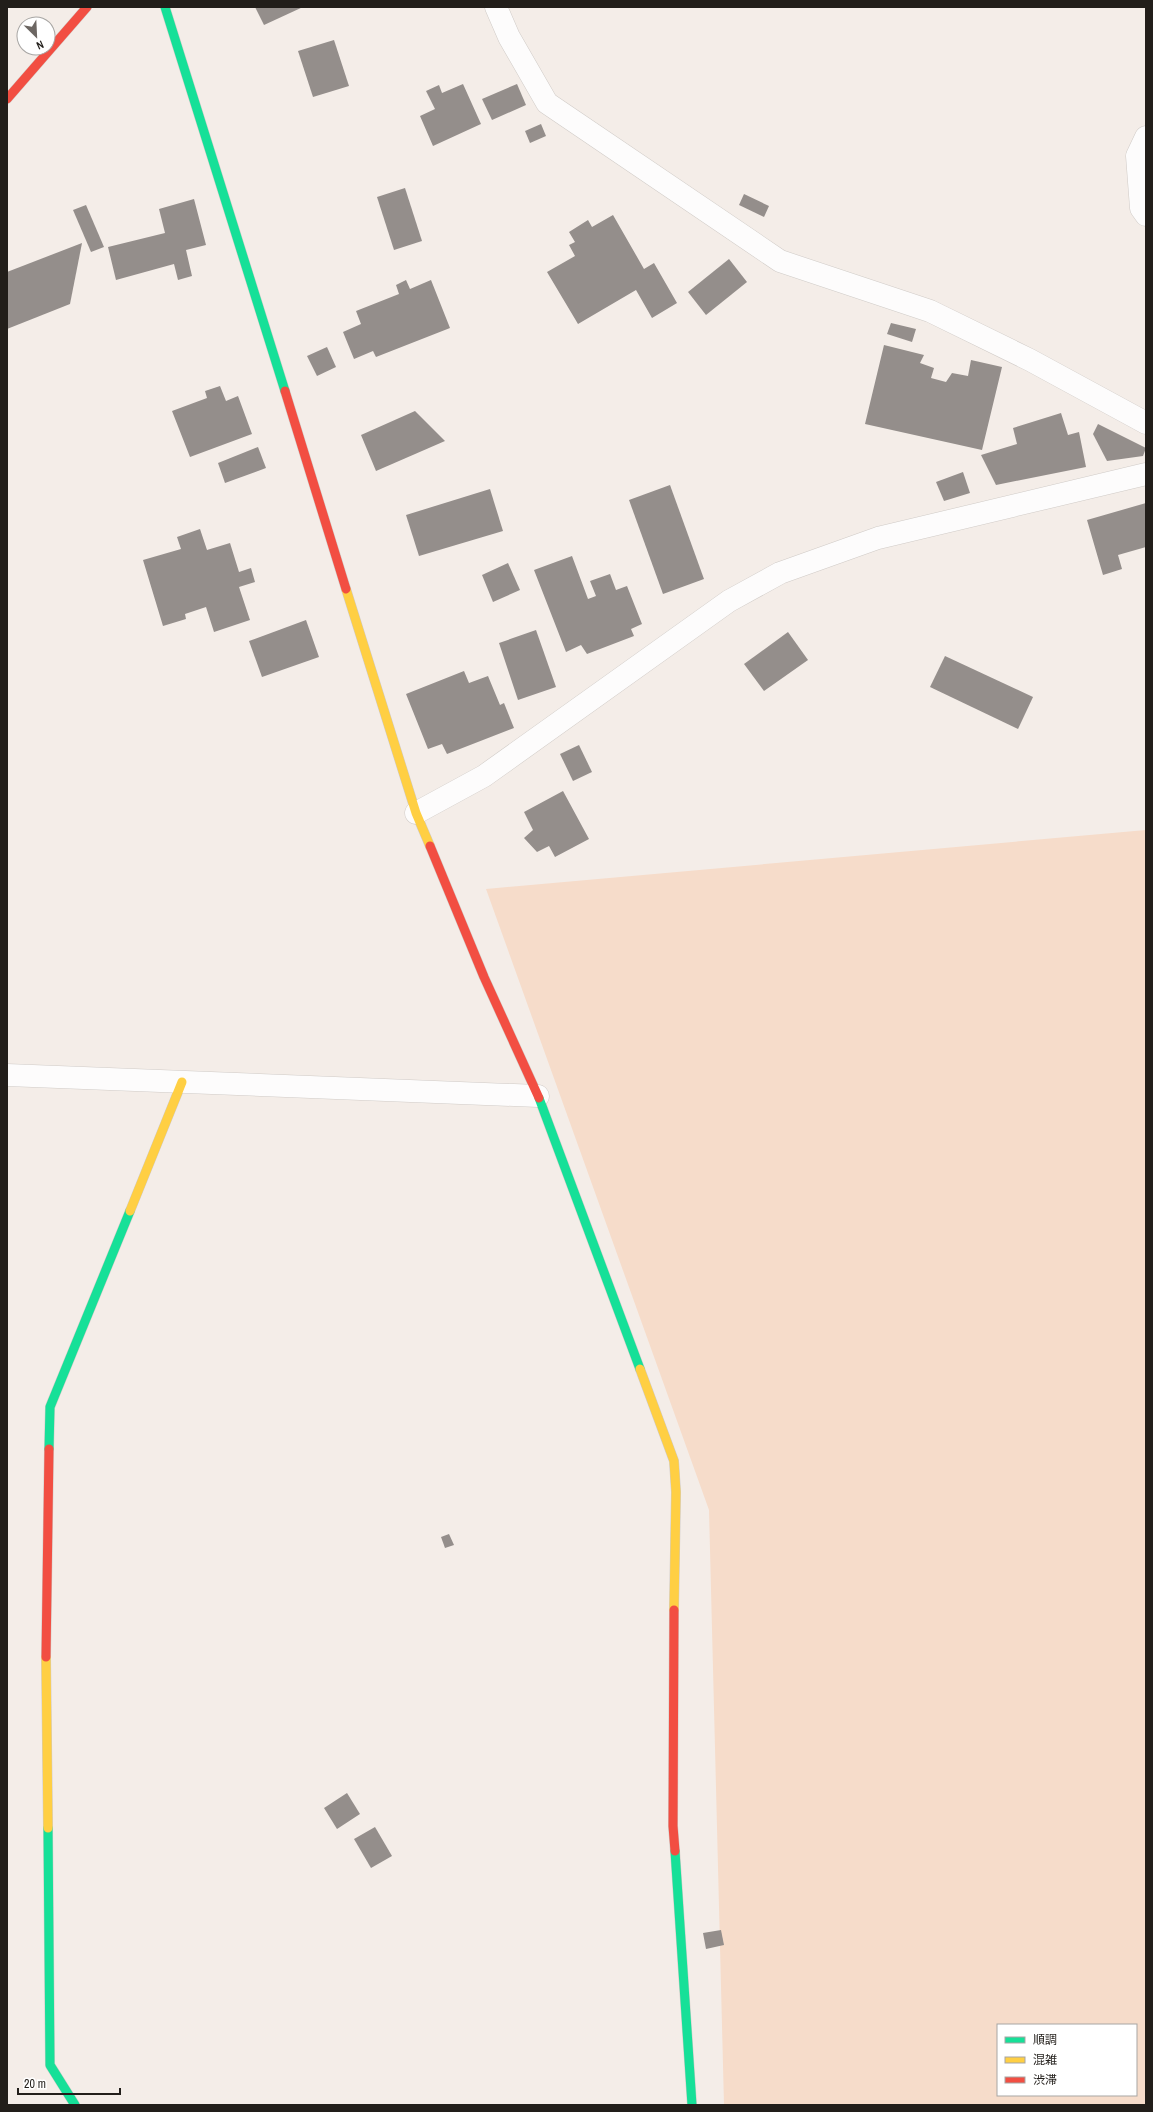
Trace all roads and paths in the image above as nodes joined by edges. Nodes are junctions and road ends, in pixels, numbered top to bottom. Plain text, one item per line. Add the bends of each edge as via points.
1 (87, 7) edge
2 (165, 7) edge
3 (496, 7) edge
4 (7, 99) edge
5 (1146, 137) edge
6 (1146, 215) edge
7 (1146, 423) edge
8 (1146, 474) edge
9 (416, 813) junction
10 (7, 1075) edge
11 (182, 1082) junction
12 (538, 1096) junction
13 (75, 2105) edge
14 (692, 2105) edge

1 - 4 street
2 - 9 street
3 - 7 street via 509,37 547,103 780,261 930,311 1030,360
5 - 6 street via 1137,156 1141,208
8 - 9 street via 878,538 780,573 729,601 484,776
9 - 12 street via 484,977
10 - 11 street
11 - 12 street
11 - 13 street via 50,1407 46,1678 50,2065
12 - 14 street via 674,1461 676,1492 673,1826

